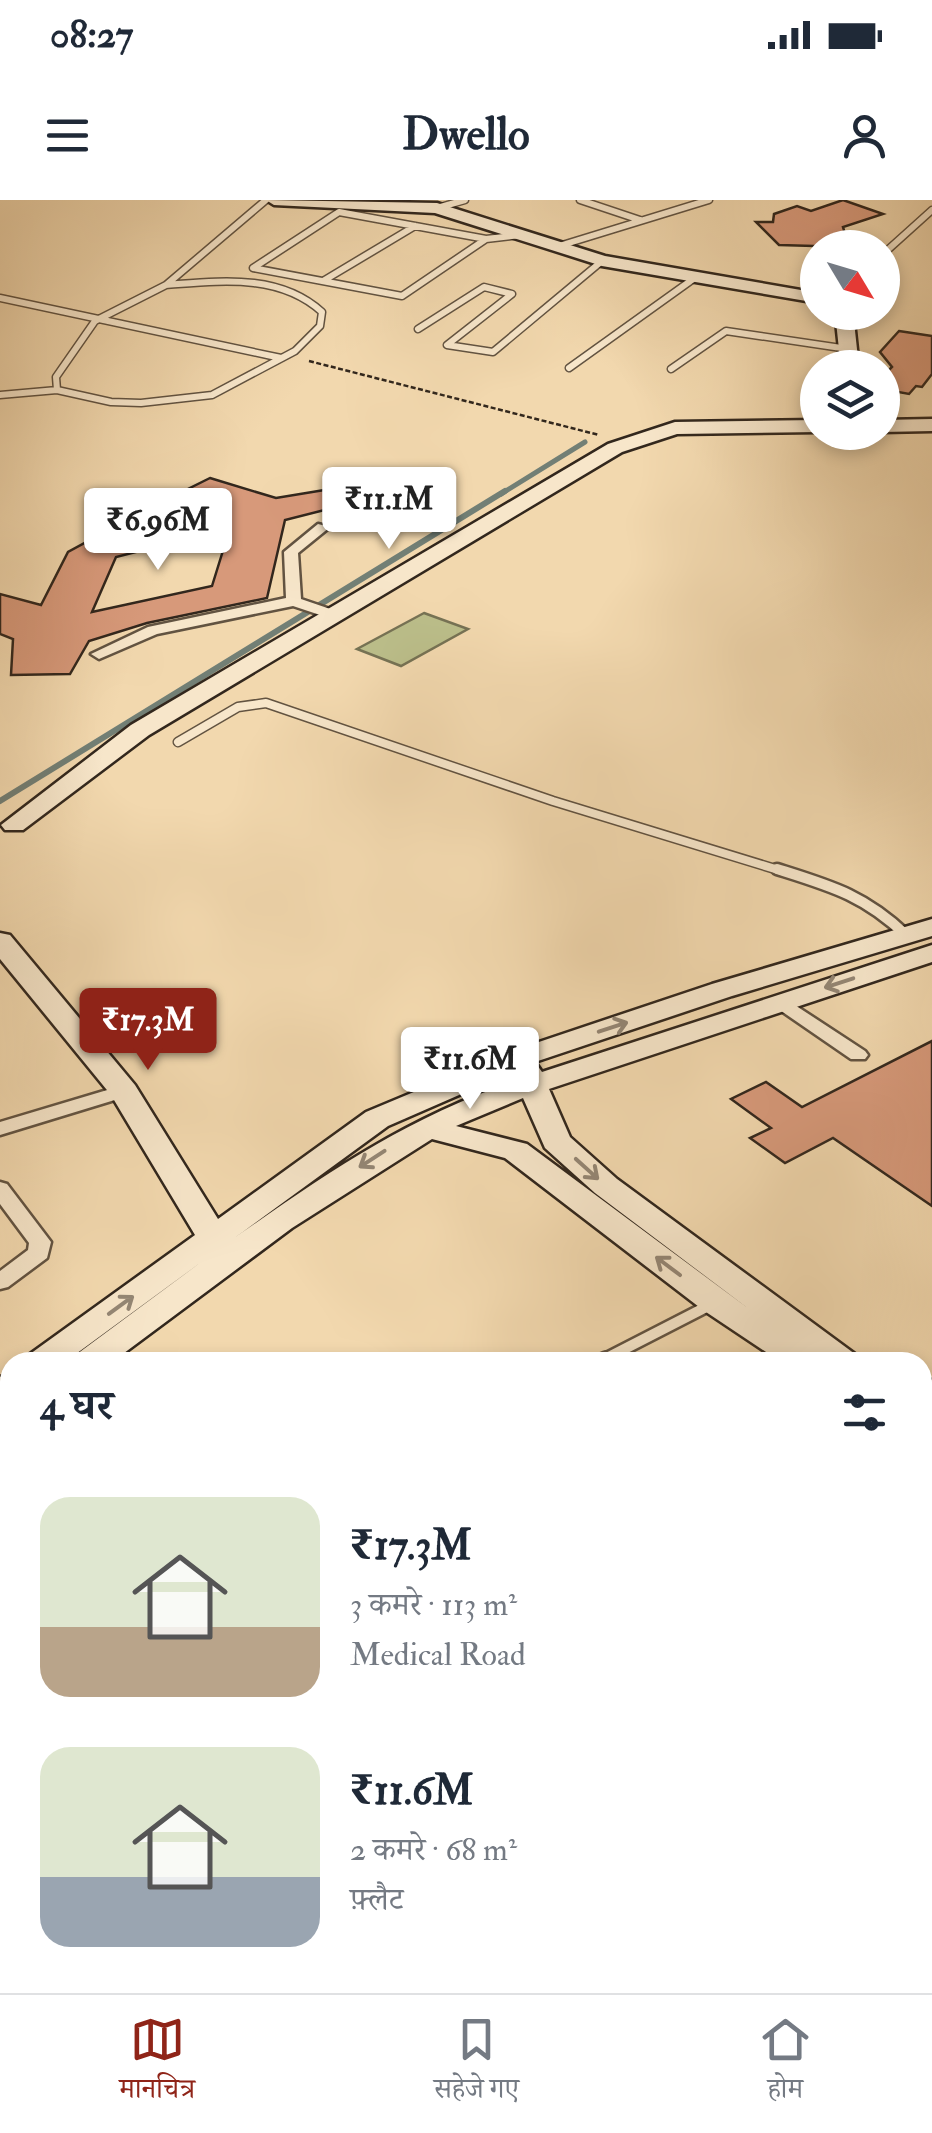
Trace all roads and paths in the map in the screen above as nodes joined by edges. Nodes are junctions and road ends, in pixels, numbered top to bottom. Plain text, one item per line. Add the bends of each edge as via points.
1 (266, 200) edge
2 (274, 200) edge
3 (465, 200) edge
4 (580, 200) edge
5 (686, 200) edge
6 (708, 200) edge
7 (697, 204) junction
8 (437, 208) junction
9 (932, 210) edge
10 (641, 221) junction
11 (416, 226) junction
12 (525, 234) junction
13 (900, 239) edge
14 (486, 240) junction
15 (559, 246) junction
16 (602, 260) junction
17 (696, 277) junction
18 (322, 281) junction
19 (166, 284) junction
20 (800, 295) edge
21 (0, 298) edge
22 (95, 321) junction
23 (418, 329) dead end
24 (813, 350) edge
25 (285, 357) junction
26 (570, 368) dead end
27 (672, 369) dead end
28 (57, 390) junction
29 (0, 395) edge
30 (932, 425) edge
31 (800, 426) edge
32 (900, 426) edge
33 (630, 443) junction
34 (323, 527) dead end
35 (294, 602) junction
36 (334, 616) junction
37 (99, 654) dead end
38 (178, 742) dead end
39 (14, 826) dead end
40 (919, 931) edge
41 (0, 940) edge
42 (932, 953) edge
43 (781, 1002) junction
44 (858, 1055) dead end
45 (527, 1071) junction
46 (124, 1090) junction
47 (426, 1128) junction
48 (0, 1129) edge
49 (0, 1189) edge
50 (223, 1248) junction
51 (0, 1282) edge
52 (715, 1302) junction
53 (58, 1352) edge
54 (101, 1352) edge
55 (618, 1352) edge
56 (790, 1352) edge
57 (830, 1352) edge

1 - 19 lane
2 - 8 street
3 - 8 lane
4 - 10 lane
5 - 7 lane
6 - 7 lane
7 - 10 lane
8 - 12 street
9 - 13 lane
10 - 15 lane
11 - 14 lane
11 - 18 lane
11 - 18 lane via 339,212 254,268
12 - 14 lane
12 - 15 street
14 - 18 lane via 402,296
15 - 16 street
16 - 17 street
16 - 23 lane via 493,352 447,345 512,294 484,286
17 - 20 street
17 - 26 lane
19 - 22 lane
19 - 25 lane via 259,284 314,302 322,312 320,326
21 - 22 lane
22 - 25 lane
22 - 28 lane via 56,377
24 - 27 lane via 726,331
25 - 28 lane via 212,395 188,400 110,402
25 - 33 path
28 - 29 lane
30 - 32 street
31 - 33 street via 675,428
33 - 36 street
34 - 35 street via 291,552
35 - 36 street
35 - 37 street via 153,630
36 - 39 street via 140,730
38 - 40 lane via 238,706 266,703 848,892
45 -> 40 street via 722,990
41 - 46 street
42 -> 43 street
43 - 44 street
43 - 45 street
45 - 47 street
45 - 50 street via 378,1119
45 -> 57 street via 556,1141 606,1186
46 - 48 street
46 - 50 street
47 -> 50 street
52 -> 47 street via 516,1151
49 - 51 street via 40,1242 39,1254
53 -> 50 street
50 - 54 street
52 - 55 lane
52 - 56 street

